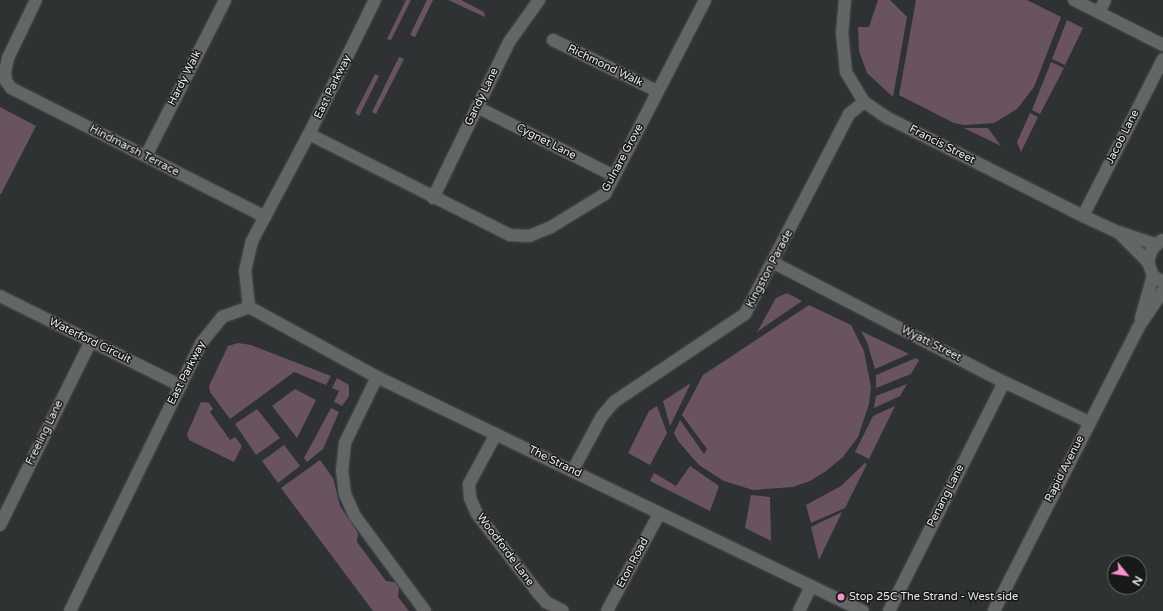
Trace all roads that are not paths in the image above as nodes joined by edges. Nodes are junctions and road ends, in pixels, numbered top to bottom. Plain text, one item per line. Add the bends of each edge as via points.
1 (225, 0) edge
2 (376, 0) edge
3 (538, 0) edge
4 (705, 0) edge
5 (845, 0) edge
6 (1074, 0) edge
7 (1105, 0) edge
8 (32, 2) edge
9 (1099, 12) junction
10 (553, 40) dead end
11 (1163, 45) edge
12 (1163, 59) edge
13 (658, 91) junction
14 (864, 102) junction
15 (477, 107) junction
16 (309, 134) junction
17 (146, 156) junction
18 (614, 176) junction
19 (433, 198) junction
20 (1083, 216) junction
21 (265, 217) junction
22 (1118, 232) junction
23 (1160, 242) edge
24 (1148, 262) junction
25 (774, 263) junction
26 (1158, 279) edge
27 (1163, 291) edge
28 (1, 300) edge
29 (249, 307) junction
30 (1138, 328) junction
31 (91, 341) junction
32 (378, 377) junction
33 (1004, 382) junction
34 (181, 386) junction
35 (1089, 422) junction
36 (496, 434) junction
37 (573, 470) junction
38 (659, 514) junction
39 (0, 525) edge
40 (811, 586) junction
41 (70, 611) edge
42 (425, 611) edge
43 (563, 611) edge
44 (607, 611) edge
45 (799, 611) edge
46 (863, 611) edge
47 (888, 611) edge
48 (994, 611) edge

1 - 17 street, Hardy Walk
2 - 16 street, East Parkway
3 - 15 street, Gandy Lane via 509,42
4 - 13 street, Gulnare Grove
5 - 14 street, Francis Street via 842,32 846,72
6 - 9 street
7 - 9 street
8 - 17 street, Hindmarsh Terrace via 8,58 5,72 6,81 11,88
9 - 11 street
10 - 13 street, Richmond Walk
12 - 20 street, Jacob Lane
13 - 18 street, Gulnare Grove
14 - 20 street, Francis Street via 878,113
14 - 25 street, Kingston Parade via 849,114
15 - 18 street, Cygnet Lane
15 - 19 street, Gandy Lane
16 - 19 street, Gulnare Grove
16 - 21 street, East Parkway
17 - 21 street, Hindmarsh Terrace
18 - 19 street, Gulnare Grove via 605,194 551,227 529,236 510,235
20 - 22 street, Francis Street
21 - 29 street, East Parkway via 252,241 245,271
22 - 23 street, Francis Street
22 - 24 street, Francis Street
23 - 24 street
24 - 26 street
25 - 33 street, Wyatt Street
25 - 37 street, Kingston Parade via 745,314 614,402 602,416
26 - 30 street, Rapid Avenue
27 - 30 street, Rapid Avenue
28 - 31 street, Waterford Circuit
29 - 32 street, The Strand
29 - 34 street, East Parkway via 222,317 202,342
30 - 35 street, Rapid Avenue
31 - 34 street, Waterford Circuit
31 - 39 street, Freeling Lane
32 - 36 street, The Strand
32 - 42 street via 345,443 342,470 345,494 355,516
33 - 35 street, Wyatt Street
33 - 47 street, Penang Lane
34 - 41 street, East Parkway
35 - 48 street, Rapid Avenue
36 - 37 street, The Strand
36 - 43 street, Woodforde Lane via 469,484 470,498 477,514 539,594 546,602
37 - 38 street, The Strand
38 - 40 street, The Strand
38 - 44 street, Eton Road
40 - 45 street
40 - 46 street, The Strand

